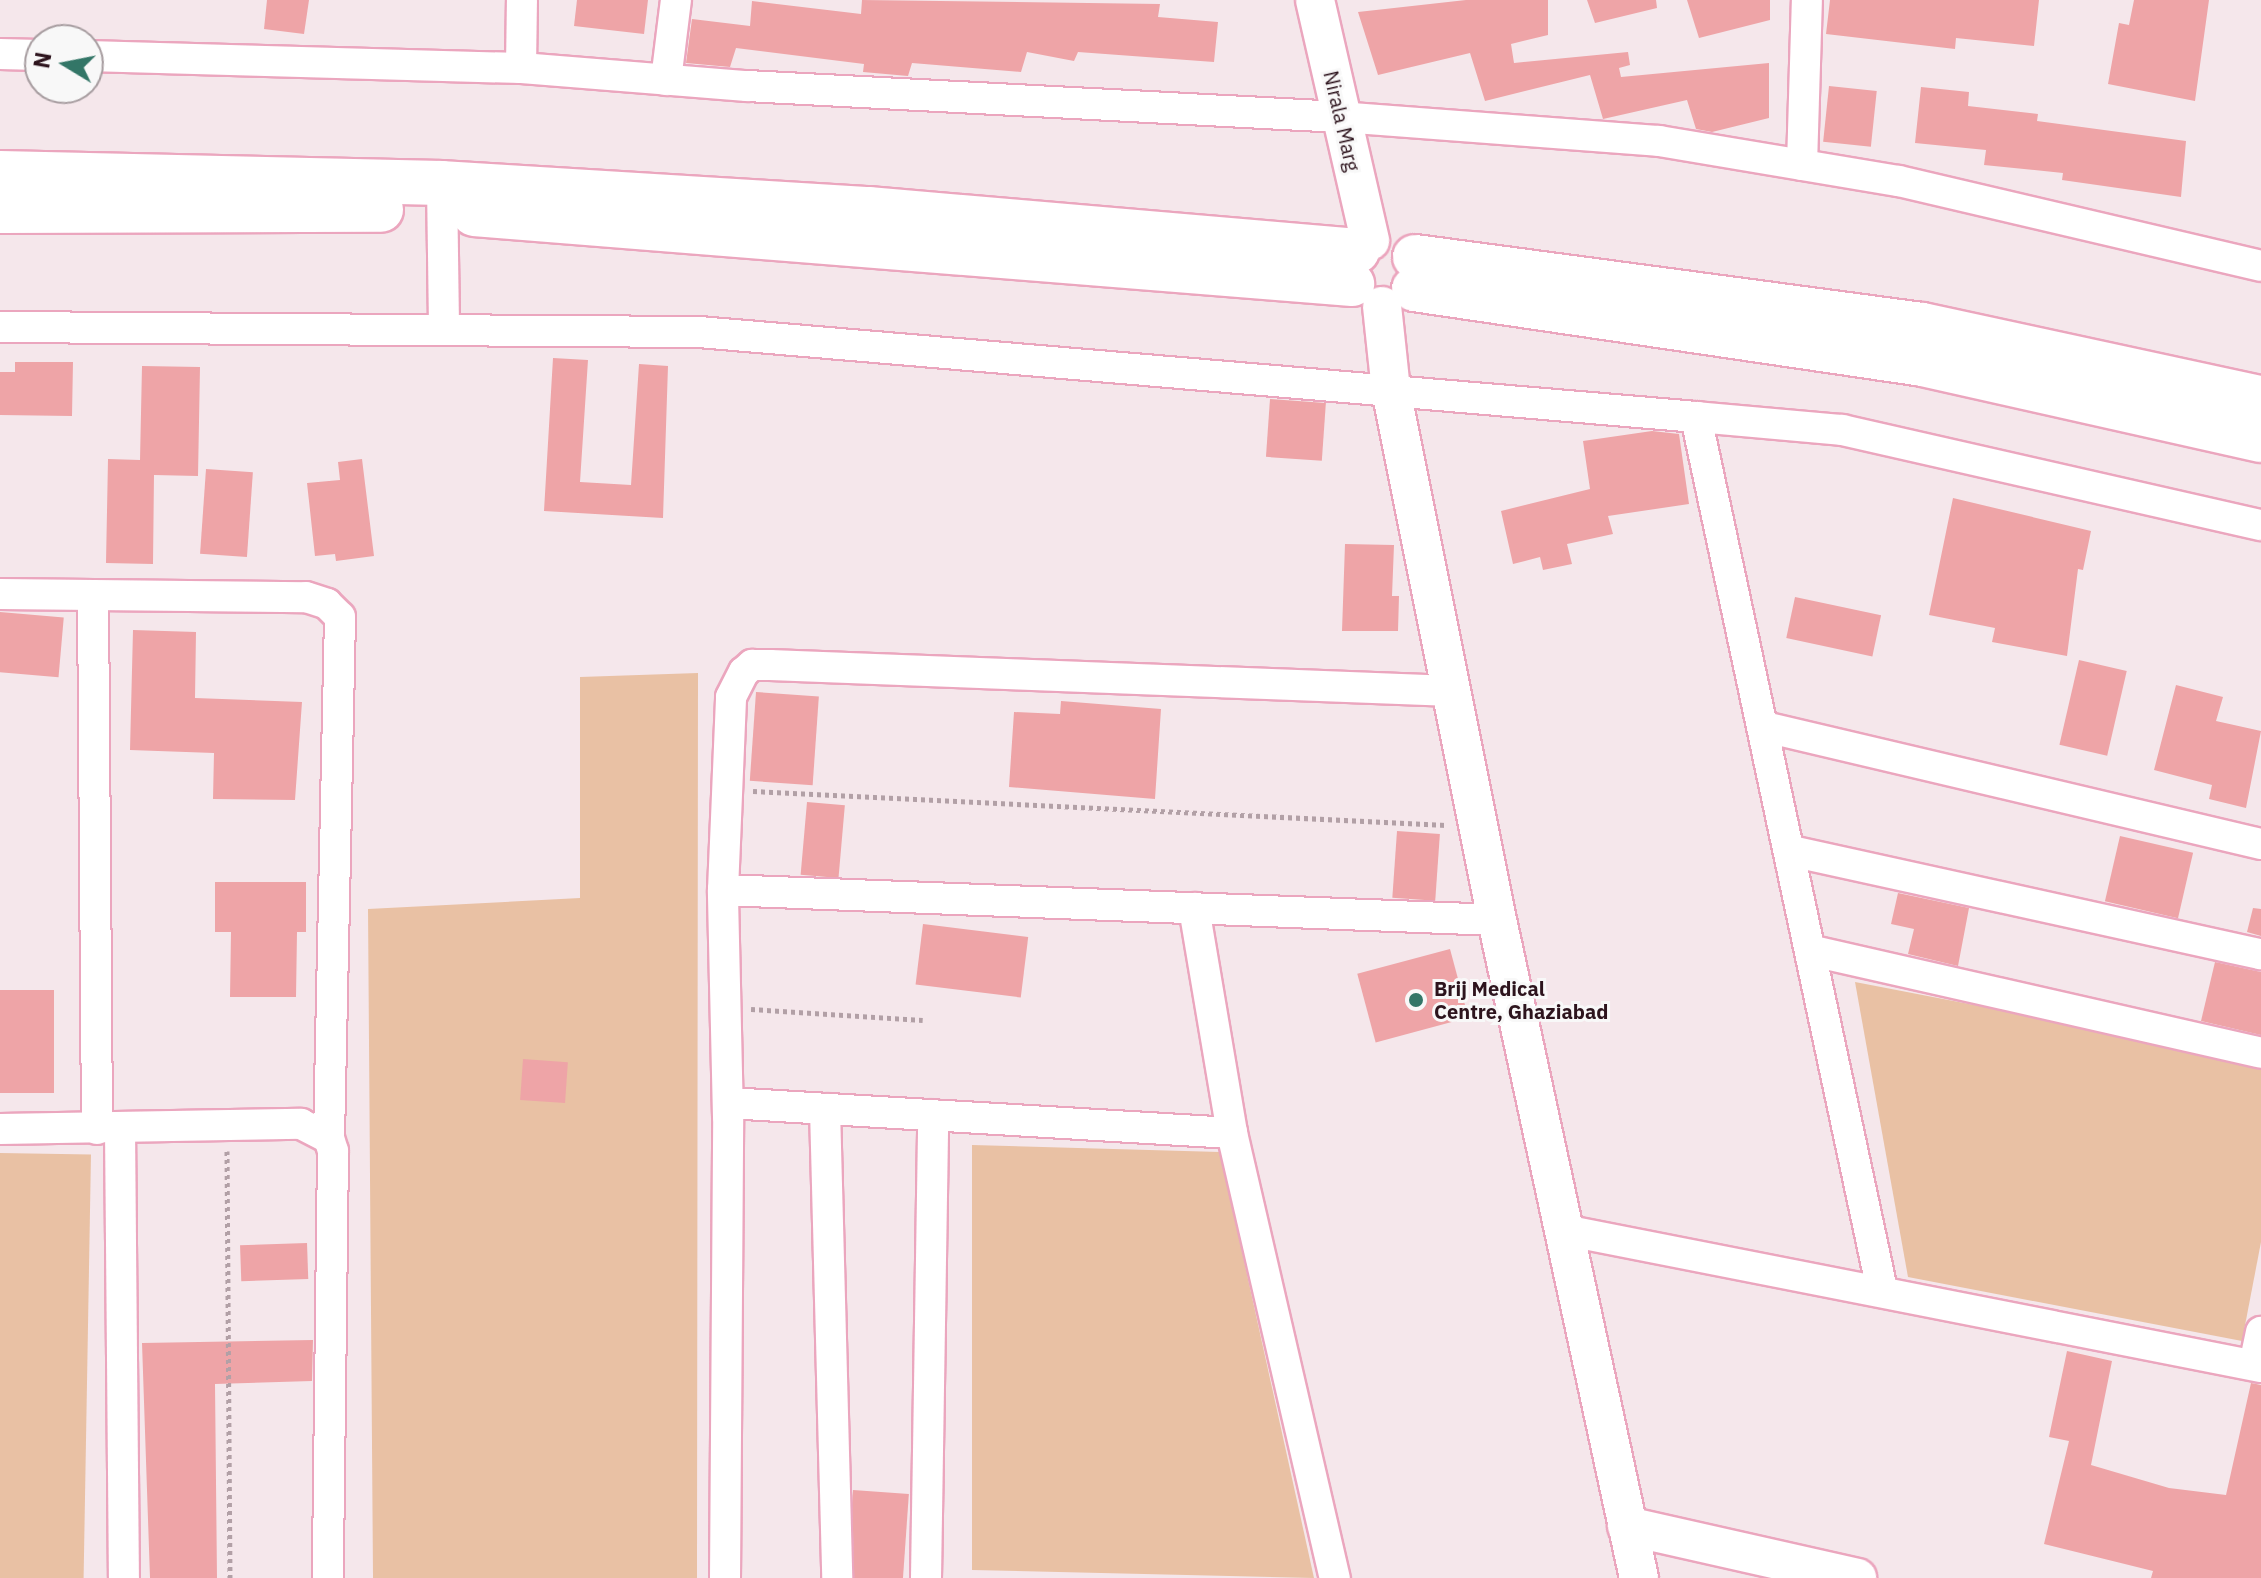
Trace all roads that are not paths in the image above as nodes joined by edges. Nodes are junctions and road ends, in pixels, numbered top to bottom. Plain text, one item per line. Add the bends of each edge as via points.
1 (522, 0) edge
2 (676, 0) edge
3 (1315, 0) edge
4 (1807, 0) edge
5 (0, 54) edge
6 (24, 55) edge
7 (104, 56) edge
8 (521, 68) junction
9 (666, 80) junction
10 (1340, 117) junction
11 (1802, 165) junction
12 (0, 173) edge
13 (442, 197) junction
14 (0, 211) edge
15 (2261, 266) edge
16 (1382, 271) junction
17 (0, 327) edge
18 (444, 329) junction
19 (1391, 390) junction
20 (2261, 398) edge
21 (1696, 417) junction
22 (2261, 440) edge
23 (2261, 525) edge
24 (0, 594) edge
25 (93, 595) junction
26 (1453, 691) junction
27 (1765, 727) junction
28 (2261, 844) edge
29 (1791, 851) junction
30 (723, 890) junction
31 (1194, 908) junction
32 (1497, 920) junction
33 (1813, 951) junction
34 (2261, 954) edge
35 (2261, 1053) edge
36 (728, 1103) junction
37 (825, 1109) junction
38 (933, 1115) junction
39 (108, 1128) junction
40 (0, 1129) edge
41 (1232, 1133) junction
42 (329, 1138) junction
43 (1564, 1230) junction
44 (1882, 1290) junction
45 (2261, 1332) edge
46 (2258, 1366) edge
47 (1627, 1526) junction
48 (124, 1578) edge
49 (328, 1578) edge
50 (725, 1578) edge
51 (837, 1578) edge
52 (926, 1578) edge
53 (1335, 1578) edge
54 (1639, 1578) edge
55 (1857, 1578) edge

1 - 8 street
2 - 9 street
3 - 10 street, Nirala Marg
4 - 11 street
5 - 6 street
7 - 8 street
8 - 9 street
9 - 10 street
10 - 11 street via 1659,141
10 - 16 street, Nirala Marg
11 - 15 street via 1899,181
12 - 13 highway
13 - 14 highway
13 - 16 highway via 868,209
13 - 18 street
16 - 19 street, Nirala Marg
16 - 20 highway via 1922,325
16 - 22 highway via 1923,364
17 - 18 street
18 - 19 street via 699,332 1017,363
19 - 21 street
19 - 26 street, Nirala Marg
21 - 23 street via 1842,430
21 - 27 street
24 - 25 street
25 - 39 street
25 - 42 street via 306,597 327,604 340,617
26 - 30 street via 752,665 731,697
26 - 32 street, Nirala Marg
27 - 28 street
27 - 29 street
29 - 33 street
29 - 34 street
30 - 31 street
30 - 36 street
31 - 32 street
31 - 41 street
32 - 43 street, Nirala Marg
33 - 35 street
33 - 44 street
36 - 37 street
36 - 50 street
37 - 38 street
37 - 51 street
38 - 41 street
38 - 52 street
39 - 40 street
39 - 42 street via 301,1124
39 - 48 street
41 - 53 street
42 - 49 street via 333,1151
43 - 44 street
43 - 47 street, Nirala Marg
44 - 46 street
45 - 46 street
47 - 54 street, Nirala Marg
47 - 55 street

